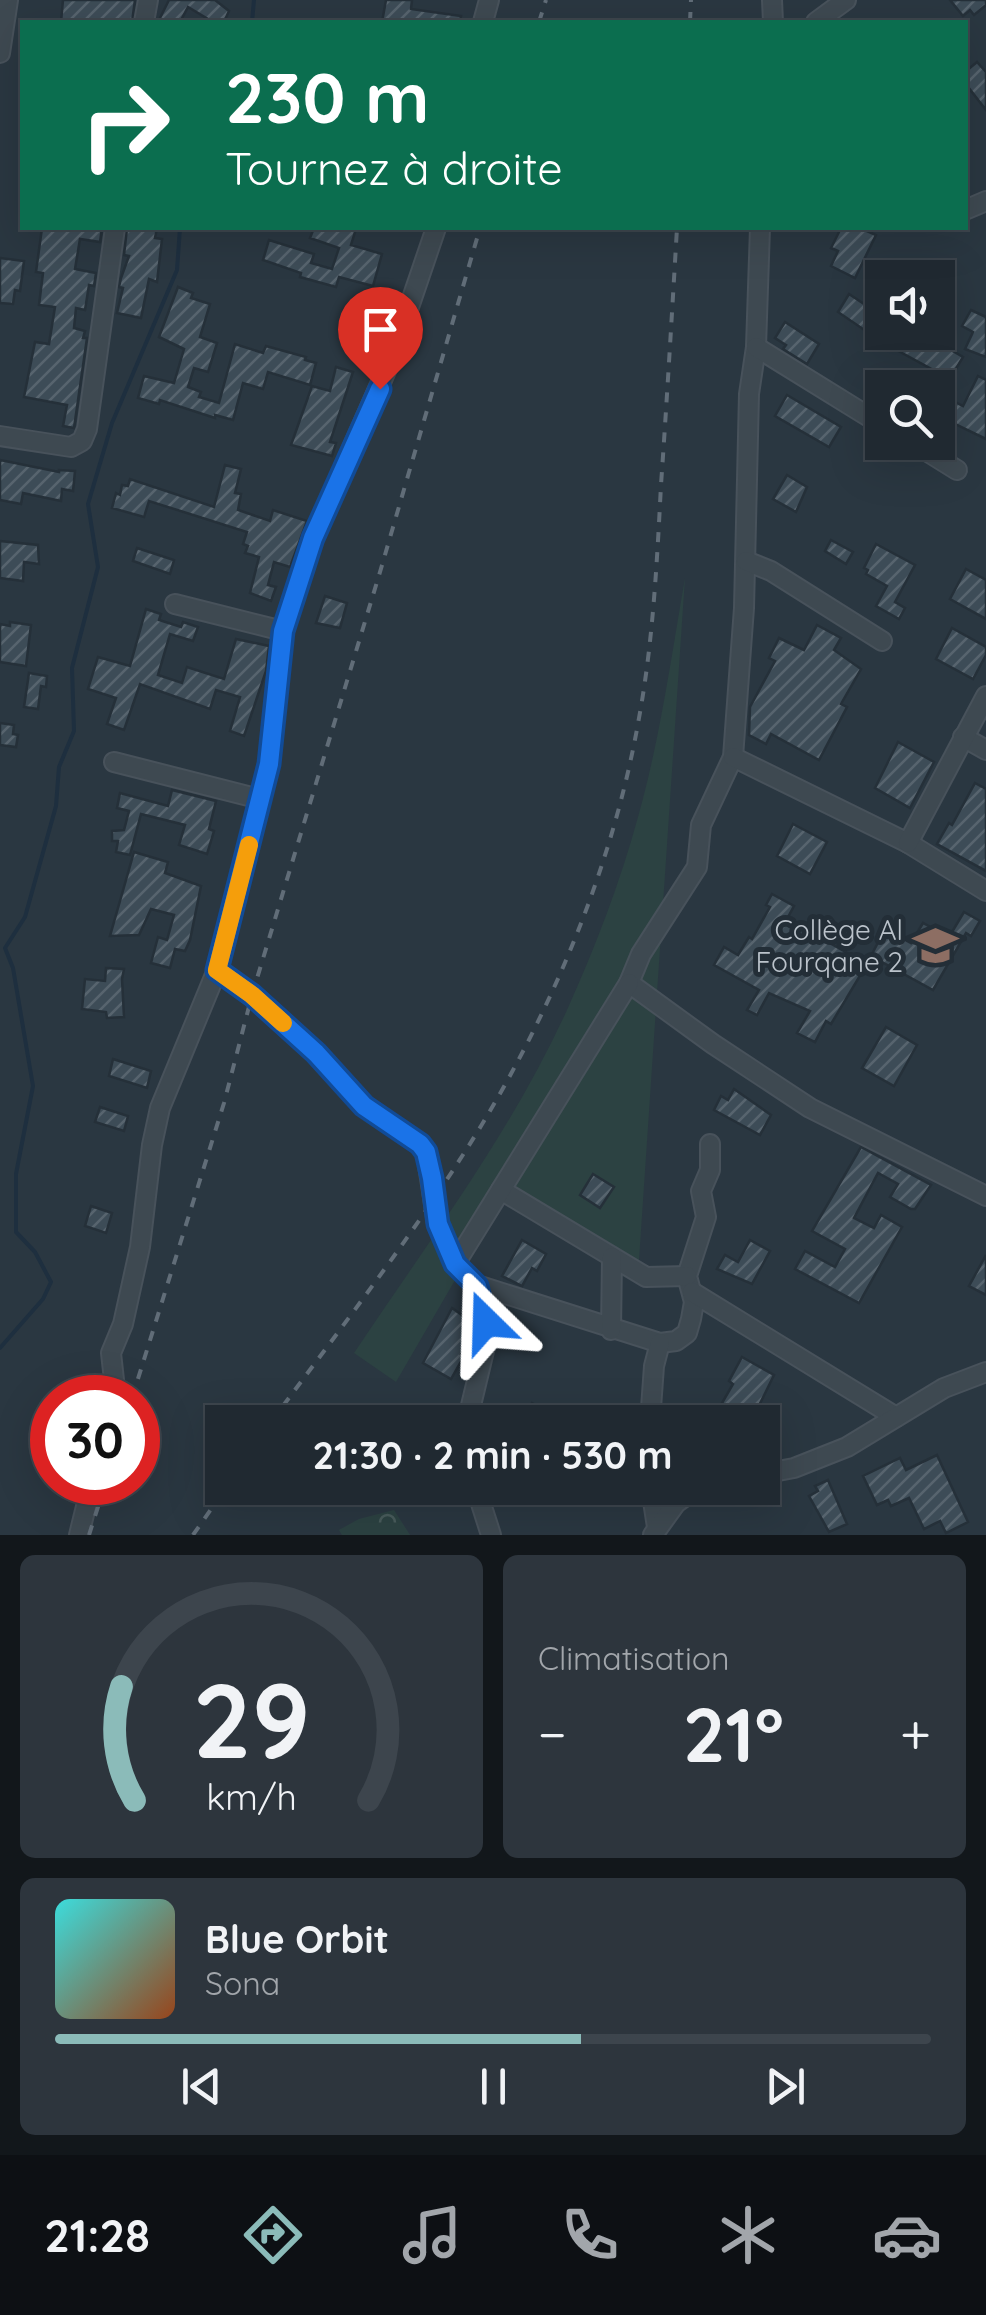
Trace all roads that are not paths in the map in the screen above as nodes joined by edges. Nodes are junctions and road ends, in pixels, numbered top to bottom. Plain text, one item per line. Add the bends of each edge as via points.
1 (8, 0) edge
2 (846, 0) edge
3 (819, 20) edge
4 (0, 52) edge
5 (116, 230) edge
6 (435, 230) edge
7 (760, 230) edge
8 (756, 348) junction
9 (865, 414) edge
10 (0, 436) edge
11 (941, 460) edge
12 (957, 470) dead end
13 (746, 560) junction
14 (175, 604) dead end
15 (283, 631) junction
16 (882, 642) dead end
17 (986, 696) edge
18 (963, 737) junction
19 (986, 750) edge
20 (732, 756) junction
21 (114, 762) dead end
22 (260, 799) junction
23 (908, 843) junction
24 (986, 891) edge
25 (217, 970) junction
26 (630, 983) junction
27 (710, 1144) dead end
28 (501, 1190) junction
29 (986, 1196) edge
30 (612, 1257) junction
31 (455, 1264) junction
32 (689, 1284) junction
33 (477, 1286) junction
34 (611, 1330) junction
35 (660, 1343) junction
36 (983, 1374) edge
37 (113, 1375) edge
38 (986, 1394) edge
39 (471, 1405) edge
40 (651, 1405) edge
41 (896, 1417) junction
42 (780, 1471) edge
43 (87, 1505) edge
44 (481, 1505) edge
45 (653, 1505) edge
46 (674, 1505) edge
47 (655, 1531) edge
48 (80, 1535) edge
49 (491, 1535) edge

1 - 4 street
2 - 3 street
5 - 10 street via 82,441 71,448
6 - 15 street
7 - 8 street
8 - 9 street
8 - 13 street
11 - 12 street
13 - 16 street
13 - 20 street
14 - 15 street
15 - 22 street
17 - 18 street
18 - 19 street
18 - 23 street
20 - 23 street
20 - 26 street via 701,826 696,867
21 - 22 street
22 - 25 street
23 - 24 street
25 - 31 street via 316,1053 364,1106 420,1144 438,1224
25 - 37 street via 160,1108 140,1247 111,1354
26 - 28 street
26 - 29 street via 810,1108
27 - 32 street via 701,1191 706,1218
28 - 30 street
28 - 31 street
30 - 32 street via 646,1276
30 - 34 street
31 - 33 street
32 - 35 street via 694,1302 686,1333
32 - 41 street
33 - 34 street
33 - 39 street via 485,1347
34 - 35 street
35 - 40 street
36 - 38 street
36 - 41 street
41 - 42 street via 847,1447
43 - 48 street
44 - 49 street
45 - 47 street
46 - 47 street

